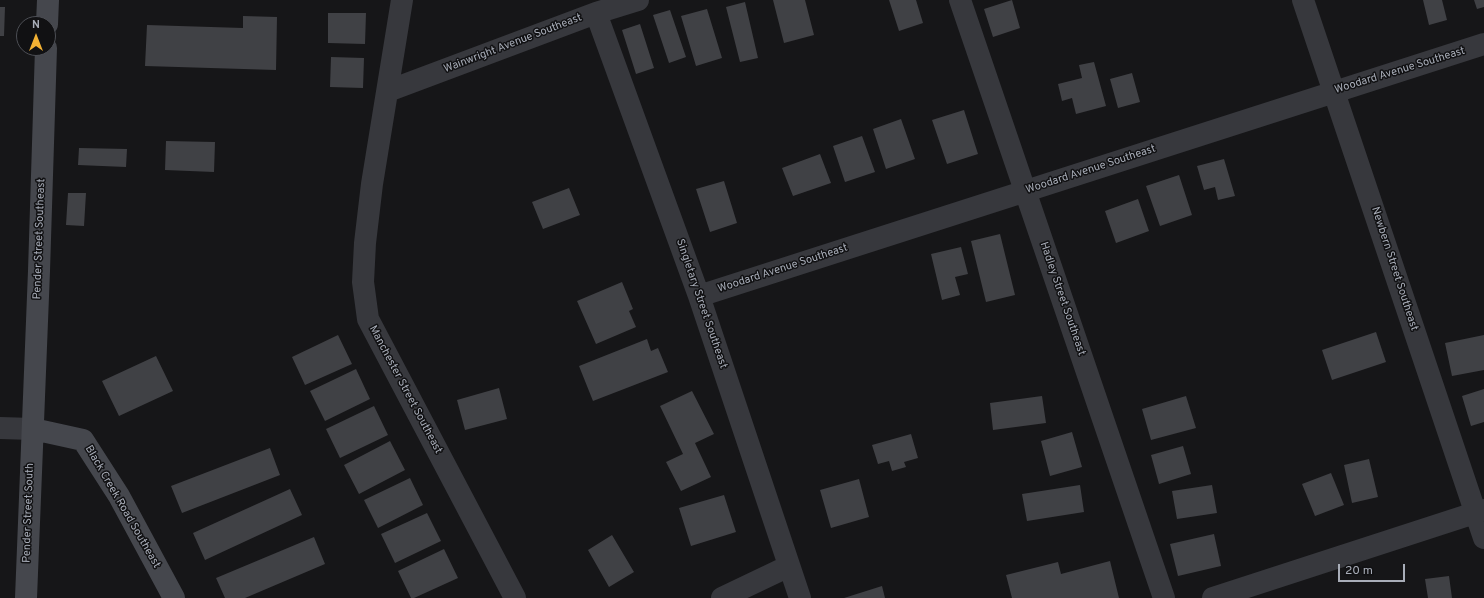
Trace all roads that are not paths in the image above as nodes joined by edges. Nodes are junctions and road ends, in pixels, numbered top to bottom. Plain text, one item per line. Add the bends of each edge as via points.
1 (48, 0) edge
2 (402, 0) edge
3 (638, 0) edge
4 (960, 0) edge
5 (1303, 0) edge
6 (596, 13) junction
7 (47, 16) edge
8 (1484, 44) edge
9 (46, 56) edge
10 (388, 91) junction
11 (1334, 91) junction
12 (1026, 191) junction
13 (699, 296) junction
14 (0, 428) edge
15 (33, 429) junction
16 (1480, 511) edge
17 (1484, 538) edge
18 (789, 566) junction
19 (26, 598) edge
20 (174, 598) edge
21 (515, 598) edge
22 (722, 598) edge
23 (800, 598) edge
24 (1164, 598) edge
25 (1213, 598) edge

1 - 7 street
2 - 10 street, Manchester Street Southeast
3 - 6 street, Wainwright Avenue Southeast
4 - 12 street, Hadley Street Southeast
5 - 11 street, Newbern Street Southeast
6 - 10 street, Wainwright Avenue Southeast
6 - 13 street, Singletary Street Southeast
8 - 11 street, Woodard Avenue Southeast
9 - 15 street, Pender Street Southeast
10 - 21 street, Manchester Street Southeast via 365,243 363,282 368,319
11 - 12 street, Woodard Avenue Southeast
11 - 16 street, Newbern Street Southeast
12 - 13 street, Woodard Avenue Southeast
12 - 24 street, Hadley Street Southeast
13 - 18 street, Singletary Street Southeast
14 - 15 street
15 - 19 street, Pender Street South
15 - 20 street, Black Creek Road Southeast via 83,440 118,496
16 - 17 street, Newbern Street Southeast
16 - 25 street
18 - 22 street
18 - 23 street, Singletary Street Southeast

